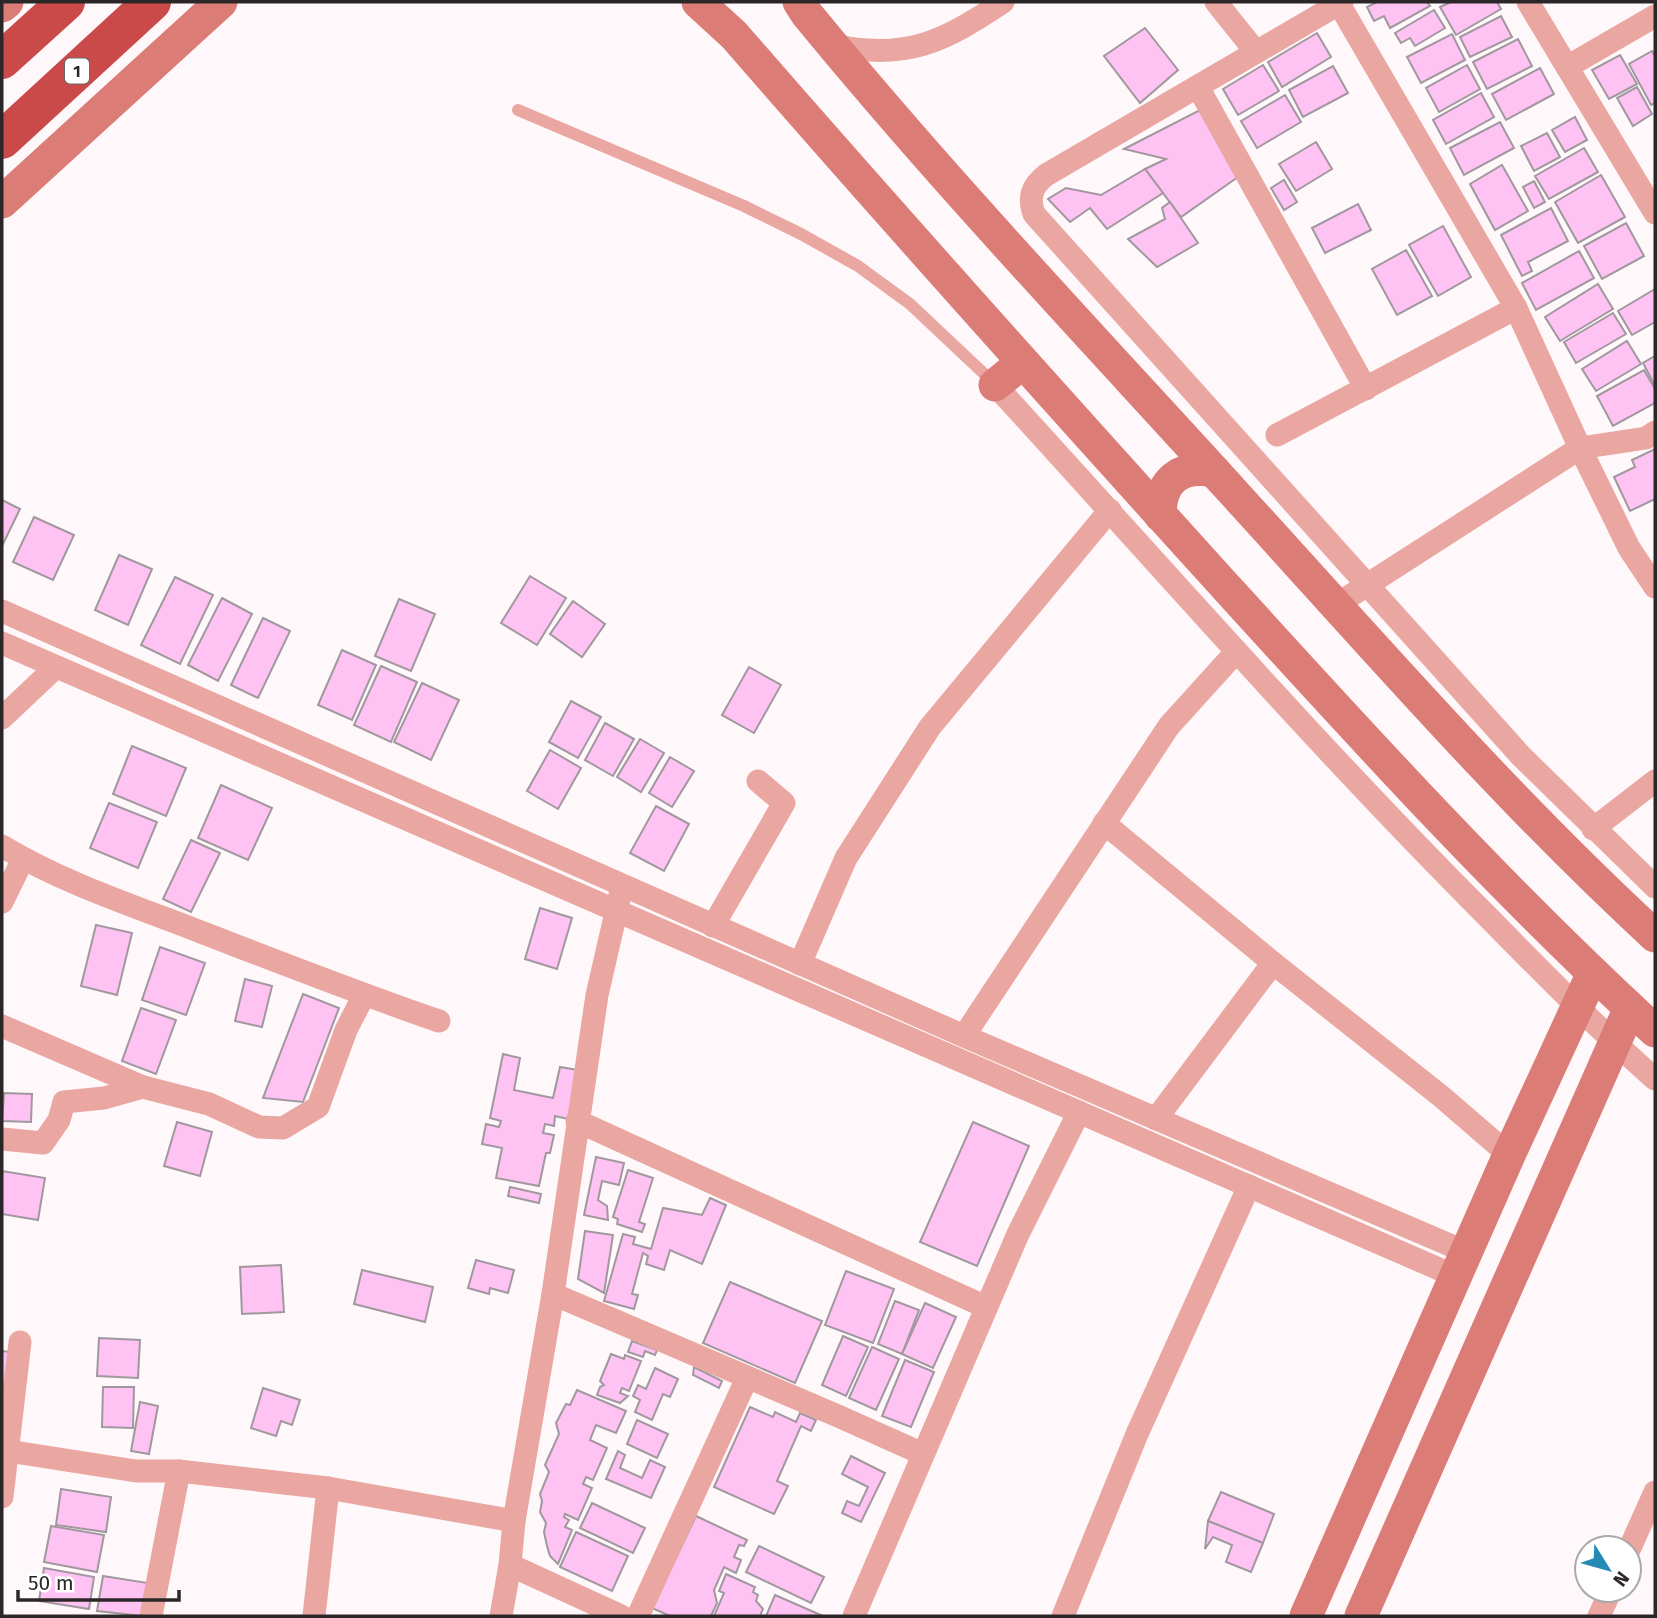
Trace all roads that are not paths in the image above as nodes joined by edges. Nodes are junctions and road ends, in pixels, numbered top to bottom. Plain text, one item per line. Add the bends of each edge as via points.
1 (6, 2) edge
2 (66, 2) edge
3 (152, 2) edge
4 (221, 2) edge
5 (698, 2) edge
6 (715, 2) edge
7 (1003, 2) edge
8 (1216, 2) edge
9 (1528, 2) edge
10 (1341, 3) edge
11 (2, 6) edge
12 (799, 6) edge
13 (1655, 16) edge
14 (734, 35) junction
15 (832, 45) junction
16 (1256, 52) junction
17 (2, 60) edge
18 (1567, 67) junction
19 (1198, 86) junction
20 (518, 110) dead end
21 (2, 140) edge
22 (2, 202) edge
23 (1654, 210) edge
24 (1516, 308) junction
25 (1022, 363) junction
26 (995, 385) junction
27 (1366, 389) junction
28 (1655, 432) edge
29 (1277, 436) dead end
30 (1580, 448) junction
31 (1214, 471) junction
32 (1110, 510) junction
33 (1160, 515) junction
34 (1366, 585) junction
35 (1655, 587) edge
36 (1336, 605) junction
37 (2, 611) edge
38 (2, 643) edge
39 (1236, 652) junction
40 (56, 667) junction
41 (2, 718) edge
42 (758, 780) dead end
43 (1655, 781) edge
44 (1104, 823) junction
45 (1593, 829) junction
46 (2, 846) edge
47 (23, 859) junction
48 (622, 886) junction
49 (1655, 887) edge
50 (2, 902) edge
51 (616, 910) junction
52 (713, 926) junction
53 (1655, 936) edge
54 (1273, 963) junction
55 (800, 964) junction
56 (1593, 972) junction
57 (364, 995) junction
58 (1577, 1006) junction
59 (1630, 1008) junction
60 (439, 1021) dead end
61 (2, 1026) edge
62 (1655, 1031) edge
63 (964, 1036) junction
64 (1615, 1042) junction
65 (1655, 1079) edge
66 (143, 1087) junction
67 (1079, 1112) junction
68 (1156, 1119) junction
69 (577, 1121) junction
70 (2, 1139) edge
71 (1509, 1155) junction
72 (1249, 1186) junction
73 (1461, 1264) junction
74 (553, 1294) junction
75 (986, 1307) junction
76 (20, 1342) dead end
77 (747, 1378) junction
78 (8, 1451) junction
79 (923, 1454) junction
80 (179, 1471) junction
81 (328, 1488) junction
82 (1655, 1492) edge
83 (2, 1497) edge
84 (514, 1521) junction
85 (1636, 1534) edge
86 (1335, 1551) junction
87 (510, 1564) junction
88 (1381, 1570) junction
89 (151, 1616) edge
90 (314, 1616) edge
91 (501, 1616) edge
92 (621, 1616) edge
93 (638, 1616) edge
94 (854, 1616) edge
95 (1062, 1616) edge
96 (1306, 1616) edge
97 (1361, 1616) edge

1 - 11 main road
2 - 17 highway
3 - 21 highway, 1
4 - 22 main road
5 - 14 main road
6 - 14 main road
7 - 15 street via 965,27 923,46 877,52
8 - 16 street
9 - 18 street
10 - 16 street
10 - 24 street
12 - 15 main road
13 - 18 street
14 - 25 main road
15 - 31 main road
16 - 19 street
18 - 23 street
19 - 27 street
19 - 34 street via 1046,175 1034,188 1031,206 1049,232
20 - 26 lane via 744,206 858,266 910,304
24 - 27 street
24 - 30 street
25 - 26 main road
25 - 33 main road
26 - 32 street
27 - 29 street
28 - 30 street via 1646,438
30 - 34 street
30 - 35 street via 1629,548
31 - 33 main road via 1193,469 1174,477 1163,495
31 - 36 main road
32 - 39 street
32 - 55 street via 930,727 846,858
33 - 56 main road via 1415,794
34 - 36 street
34 - 45 street
36 - 53 main road via 1514,797
37 - 48 street
38 - 40 street
39 - 44 street via 1170,726
39 - 58 street
40 - 41 street
40 - 51 street
42 - 52 street via 784,803
43 - 45 street
44 - 54 street
44 - 63 street
45 - 49 street
46 - 47 street
47 - 50 street
47 - 57 street
48 - 51 street
48 - 52 street
51 - 67 street
51 - 69 street
52 - 55 street
54 - 68 street
54 - 71 street
55 - 63 street
56 - 58 main road
56 - 59 main road
57 - 60 street
57 - 66 street via 318,1107 283,1128 259,1127 209,1104
58 - 64 street
58 - 71 main road
59 - 62 main road
59 - 64 main road
61 - 66 street
63 - 68 street
64 - 65 street
64 - 88 main road
66 - 70 street via 104,1098 64,1102 59,1120 43,1143
67 - 72 street
67 - 75 street
68 - 73 street
69 - 74 street
69 - 75 street
71 - 73 main road
72 - 73 street
72 - 95 street via 1137,1434
73 - 86 main road
74 - 77 street
74 - 84 street
75 - 79 street
76 - 78 street
77 - 79 street
77 - 93 street
78 - 80 street via 136,1471
78 - 83 street
79 - 94 street
80 - 81 street
80 - 89 street
81 - 84 street
81 - 90 street
82 - 85 street
84 - 87 street
86 - 88 main road
86 - 96 main road
87 - 91 street
87 - 92 street
88 - 97 main road

